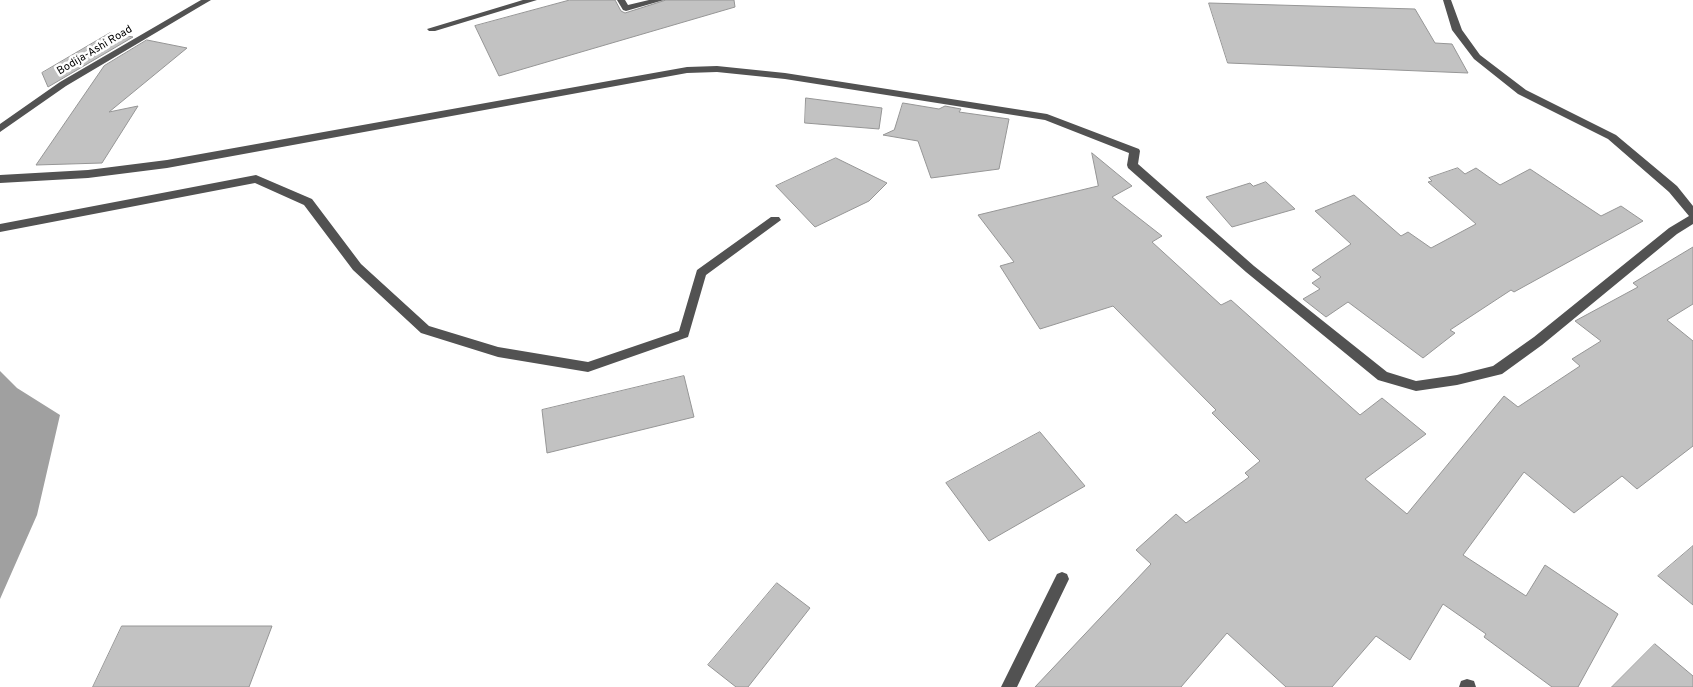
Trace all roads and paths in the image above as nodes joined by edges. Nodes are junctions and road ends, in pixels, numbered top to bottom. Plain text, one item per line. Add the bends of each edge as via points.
1 (207, 0) edge
2 (533, 0) edge
3 (621, 0) edge
4 (660, 0) edge
5 (1447, 0) edge
6 (432, 29) dead end
7 (0, 129) edge
8 (0, 179) edge
9 (1693, 214) edge
10 (1693, 219) edge
11 (775, 220) dead end
12 (0, 228) edge
13 (1062, 579) dead end
14 (1008, 687) edge

1 - 7 street, Bodija-Ashi Road via 63,84
2 - 6 street
3 - 4 street via 626,8
5 - 9 street via 1457,30 1477,57 1522,92 1612,137 1673,189
8 - 10 street via 88,174 167,164 687,70 717,69 786,76 1047,117 1135,151 1132,165 1250,269 1383,376 1416,386 1496,370 1538,341 1673,231
11 - 12 street via 701,273 684,334 588,367 498,352 425,330 357,267 308,202 256,178
13 - 14 street

